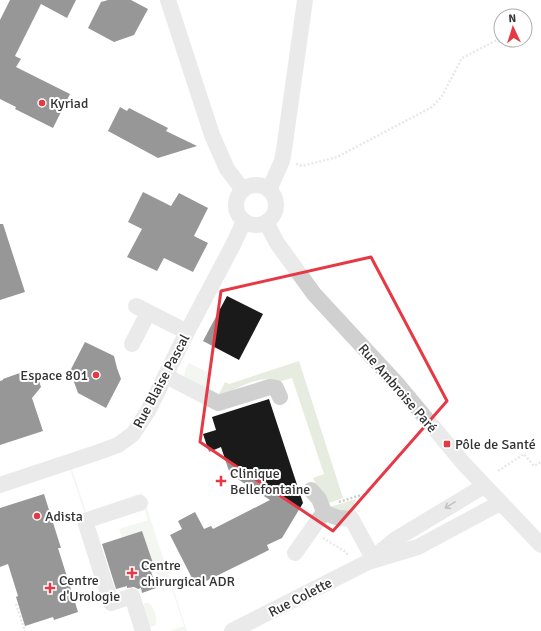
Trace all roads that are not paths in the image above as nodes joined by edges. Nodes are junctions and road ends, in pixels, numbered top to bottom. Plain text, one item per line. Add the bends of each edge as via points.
1 (168, 0) edge
2 (305, 0) edge
3 (243, 190) junction
4 (269, 190) junction
5 (244, 221) junction
6 (266, 222) junction
7 (187, 332) junction
8 (132, 344) dead end
9 (166, 376) junction
10 (280, 397) dead end
11 (0, 484) edge
12 (484, 486) junction
13 (311, 490) dead end
14 (140, 503) dead end
15 (500, 503) junction
16 (323, 509) junction
17 (541, 545) edge
18 (295, 553) dead end
19 (371, 560) junction
20 (143, 631) edge
21 (232, 631) edge

1 - 3 street via 212,135 227,169
2 - 4 street via 282,161
3 - 4 street via 256,185
3 - 5 street via 239,194 236,206
4 - 6 street via 273,194 276,207
5 - 6 street via 255,225
5 - 7 street, Rue Blaise Pascal
6 - 12 street, Rue Ambroise Paré via 277,243 314,294 399,386
7 - 8 street via 142,309
7 - 9 street, Rue Blaise Pascal
9 - 10 street via 218,403 270,387 276,388
9 - 11 street, Rue Blaise Pascal via 148,411 126,440 96,453
12 - 15 street, Rue Ambroise Paré
12 -> 19 street, Rue Colette via 396,539
13 - 16 street
14 - 20 street via 85,520 112,603 132,596
15 - 17 street, Rue Ambroise Paré
15 - 19 street, Rue Colette via 418,547
16 - 18 street
16 - 19 street via 334,517 351,518
19 - 21 street, Rue Colette

